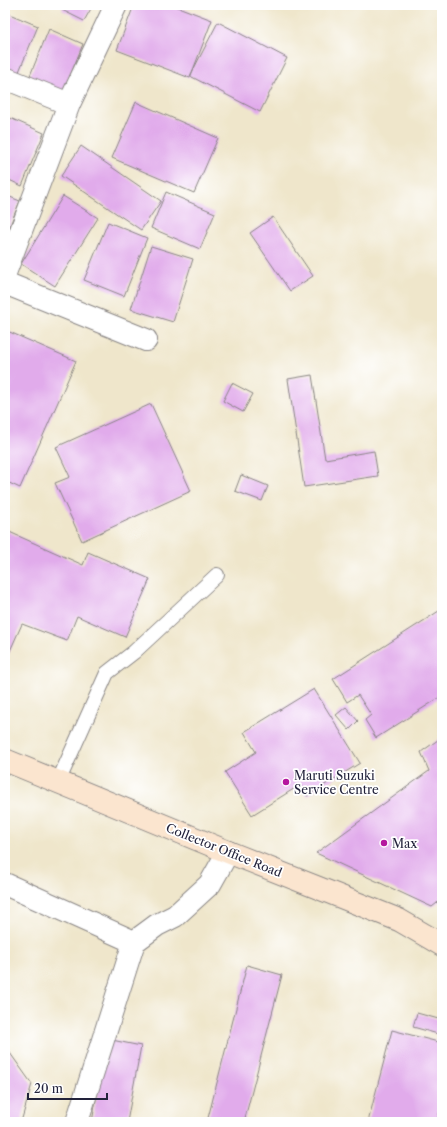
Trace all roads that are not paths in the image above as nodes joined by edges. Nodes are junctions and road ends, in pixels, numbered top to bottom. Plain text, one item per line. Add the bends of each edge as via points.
1 (116, 5) edge
2 (5, 78) edge
3 (69, 104) junction
4 (5, 273) edge
5 (5, 283) edge
6 (146, 340) dead end
7 (216, 575) dead end
8 (5, 760) edge
9 (58, 782) junction
10 (228, 852) junction
11 (5, 884) edge
12 (134, 942) junction
13 (442, 945) edge
14 (77, 1122) edge

1 - 3 street
2 - 3 street
3 - 4 street
5 - 6 street
7 - 9 lane via 134,652 107,673
8 - 9 main road, Collector Office Road
9 - 10 main road, Collector Office Road
10 - 12 street via 210,884 175,916 157,925
10 - 13 main road, Collector Office Road via 400,920
11 - 12 street
12 - 14 street

